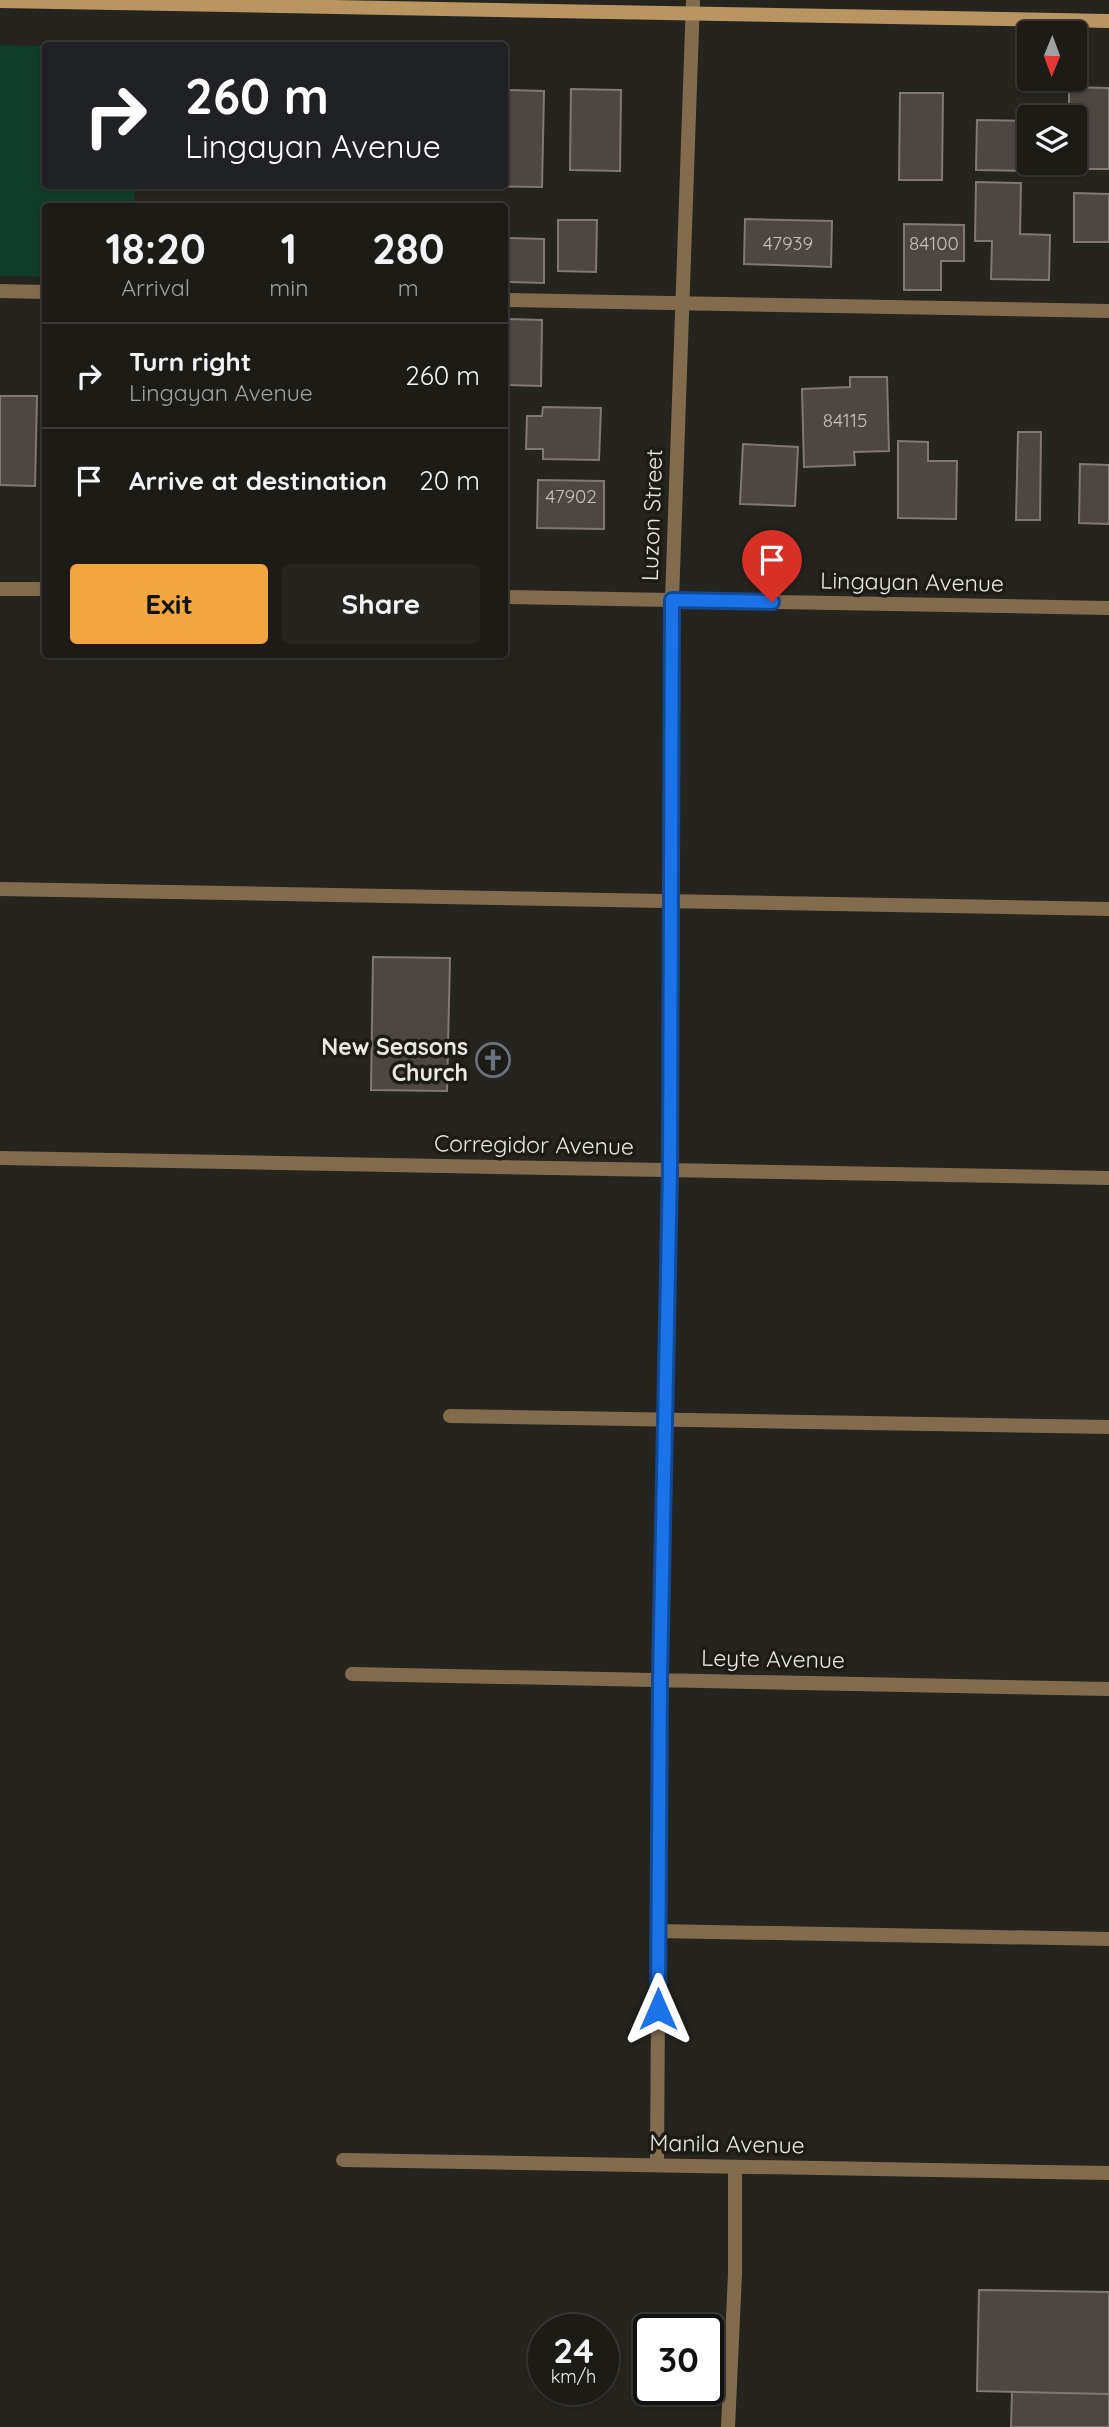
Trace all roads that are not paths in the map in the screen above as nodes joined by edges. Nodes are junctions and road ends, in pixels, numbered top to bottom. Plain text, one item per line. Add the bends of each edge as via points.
1 (0, 1) edge
2 (692, 6) edge
3 (1109, 21) edge
4 (0, 291) edge
5 (42, 292) edge
6 (508, 300) edge
7 (682, 303) junction
8 (1109, 311) edge
9 (0, 589) edge
10 (42, 589) edge
11 (508, 597) edge
12 (672, 600) junction
13 (1109, 608) edge
14 (0, 889) edge
15 (671, 901) junction
16 (1109, 909) edge
17 (0, 1158) edge
18 (670, 1170) junction
19 (1109, 1178) edge
20 (450, 1416) dead end
21 (665, 1419) junction
22 (1109, 1427) edge
23 (352, 1674) dead end
24 (660, 1679) junction
25 (1109, 1689) edge
26 (658, 1931) junction
27 (1109, 1939) edge
28 (343, 2160) dead end
29 (657, 2165) junction
30 (735, 2167) junction
31 (1109, 2173) edge
32 (728, 2427) edge

1 - 2 main road
2 - 3 main road
2 - 7 street, Luzon Street
4 - 5 street
6 - 7 street
7 - 8 street
7 - 12 street, Luzon Street
9 - 10 street
11 - 12 street, Lingayan Avenue
12 - 13 street, Lingayan Avenue
12 - 15 street, Luzon Street
14 - 15 street
15 - 16 street
15 - 18 street, Luzon Street
17 - 18 street, Corregidor Avenue
18 - 19 street, Corregidor Avenue
18 - 21 street, Luzon Street
20 - 21 street
21 - 22 street
21 - 24 street, Luzon Street
23 - 24 street, Leyte Avenue
24 - 25 street, Leyte Avenue
24 - 26 street, Luzon Street
26 - 27 street
26 - 29 street, Luzon Street
28 - 29 street, Manila Avenue
29 - 30 street, Manila Avenue
30 - 31 street, Manila Avenue
30 - 32 street

